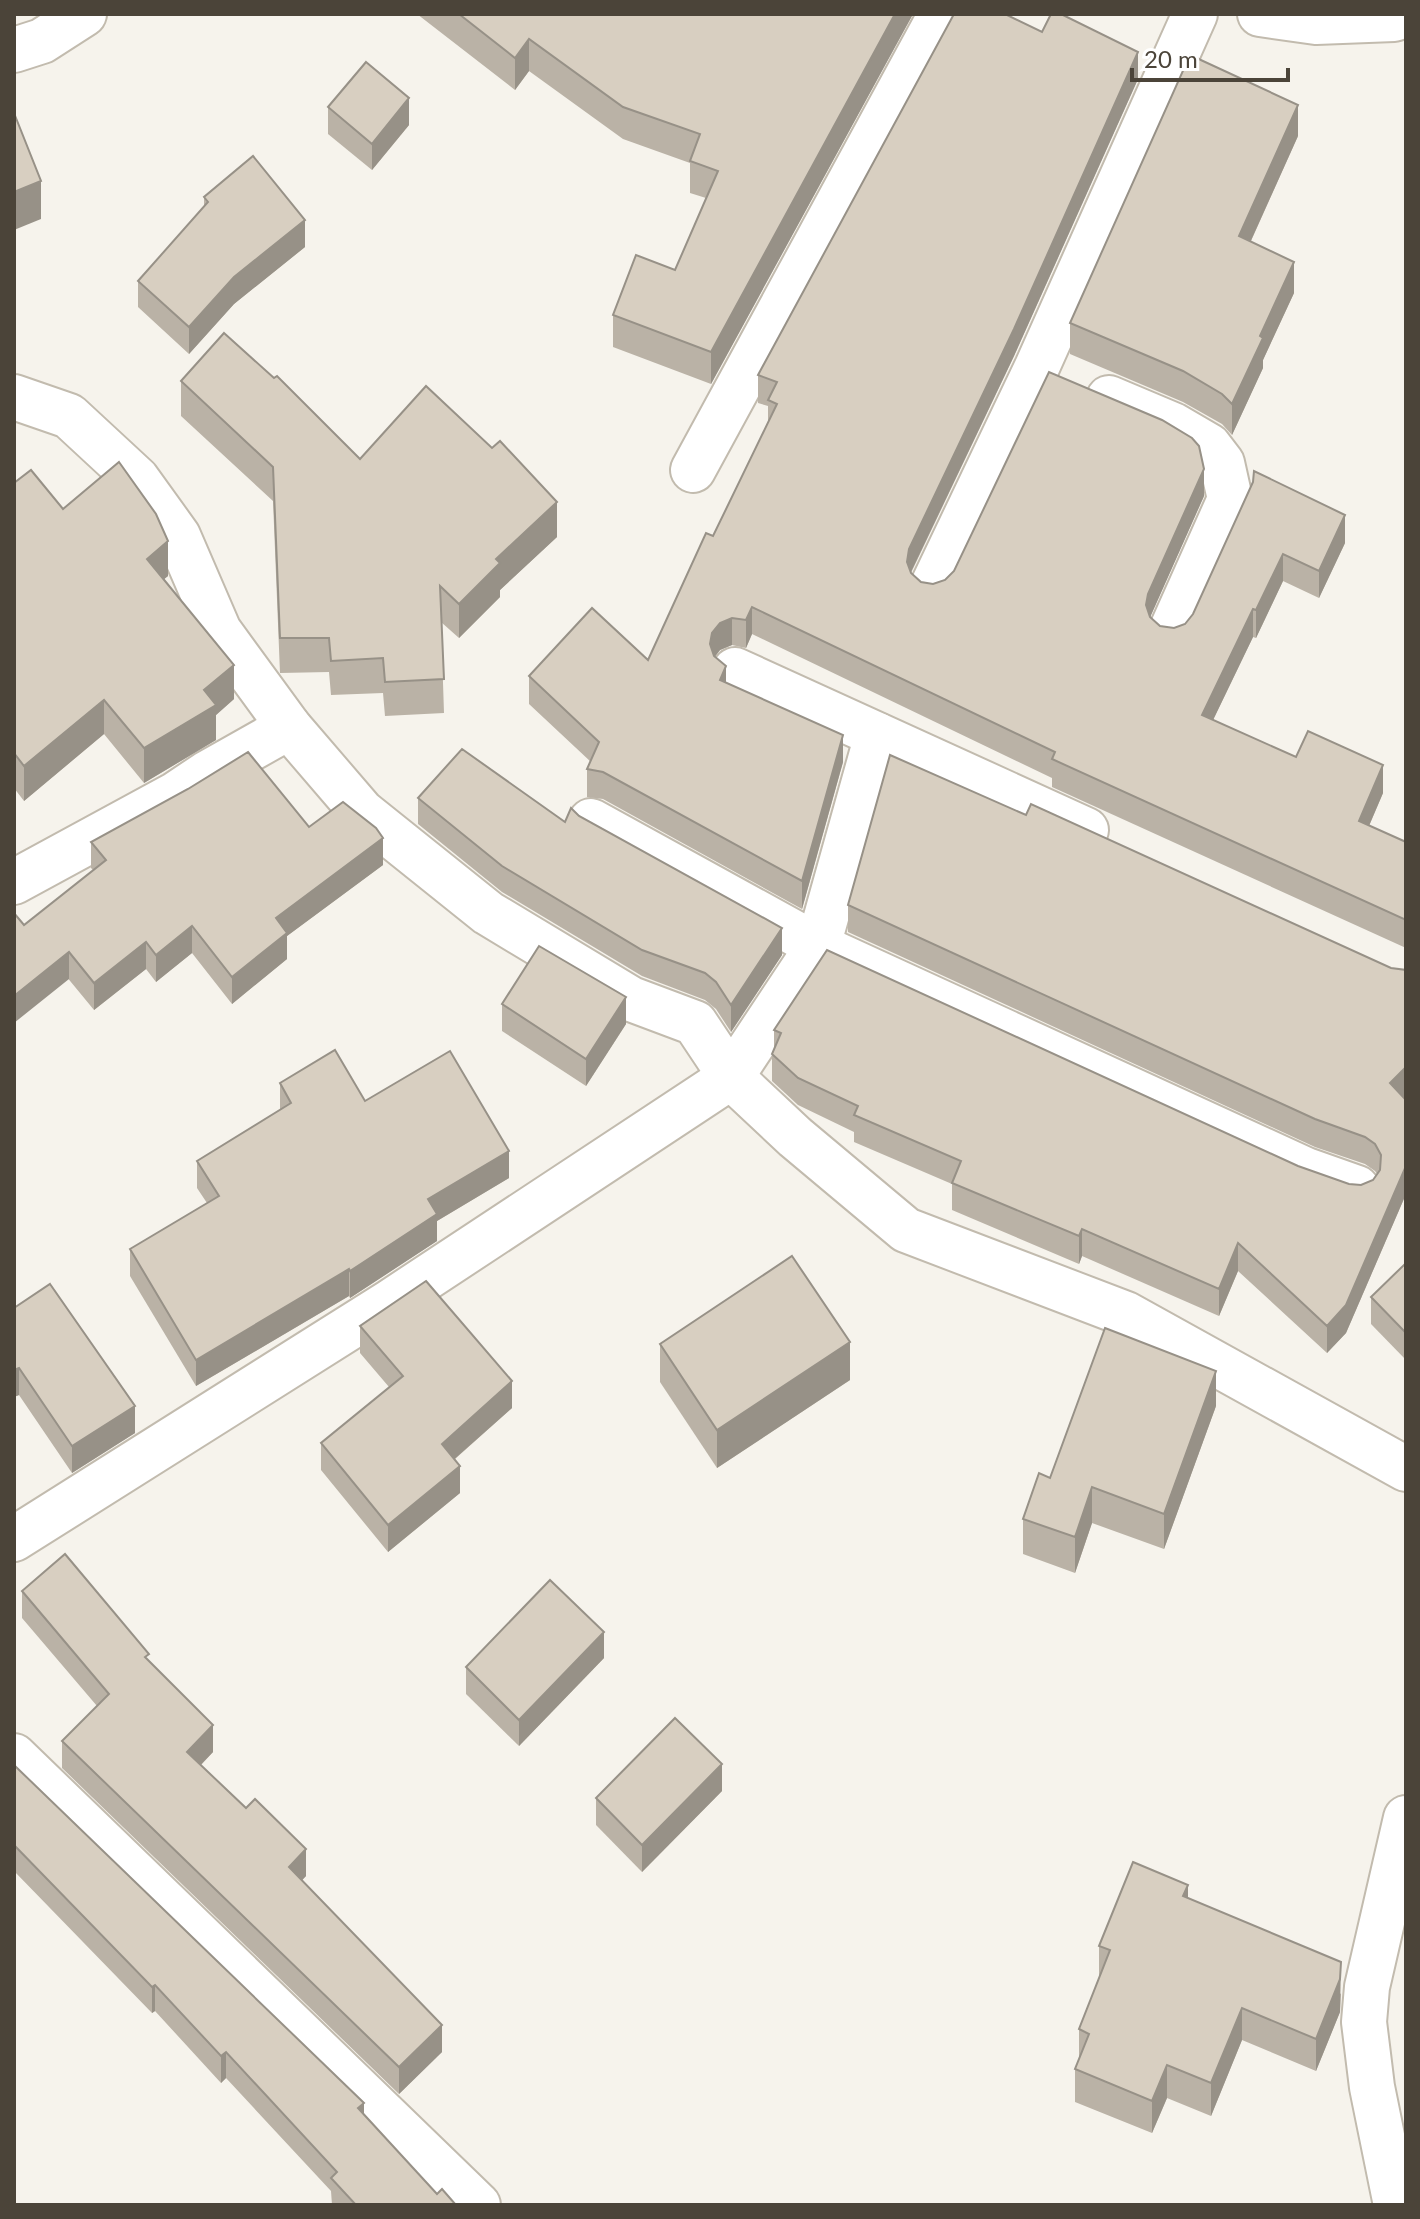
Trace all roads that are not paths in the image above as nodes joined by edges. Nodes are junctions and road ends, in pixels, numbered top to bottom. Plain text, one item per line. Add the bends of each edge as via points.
1 (84, 14) edge
2 (941, 14) edge
3 (1195, 14) edge
4 (1260, 14) edge
5 (1336, 18) edge
6 (1402, 28) edge
7 (14, 50) edge
8 (1037, 367) junction
9 (14, 397) edge
10 (693, 470) dead end
11 (932, 587) edge
12 (1171, 631) edge
13 (735, 670) dead end
14 (289, 727) junction
15 (877, 735) junction
16 (591, 821) edge
17 (1125, 848) edge
18 (14, 882) edge
19 (818, 946) junction
20 (731, 1077) junction
21 (1357, 1188) edge
22 (1406, 1469) edge
23 (14, 1539) edge
24 (14, 1756) edge
25 (1406, 1818) edge
26 (478, 2205) edge
27 (1396, 2205) edge

1 - 7 street via 42,41
2 - 10 street
3 - 8 street
4 - 5 street via 1316,22
5 - 6 street
8 - 11 street
8 - 12 street via 1173,425 1209,446 1222,463 1230,499
9 - 14 street via 69,416 137,479 178,536 219,631
13 - 15 street
14 - 18 street
14 - 20 street via 362,812 488,913 631,999 695,1023
15 - 17 street
15 - 19 street
16 - 19 street
19 - 20 street
19 - 21 street via 1306,1170
20 - 22 street via 906,1230 1126,1314
20 - 23 street via 390,1302
24 - 26 street
25 - 27 street via 1367,1987 1364,2022

